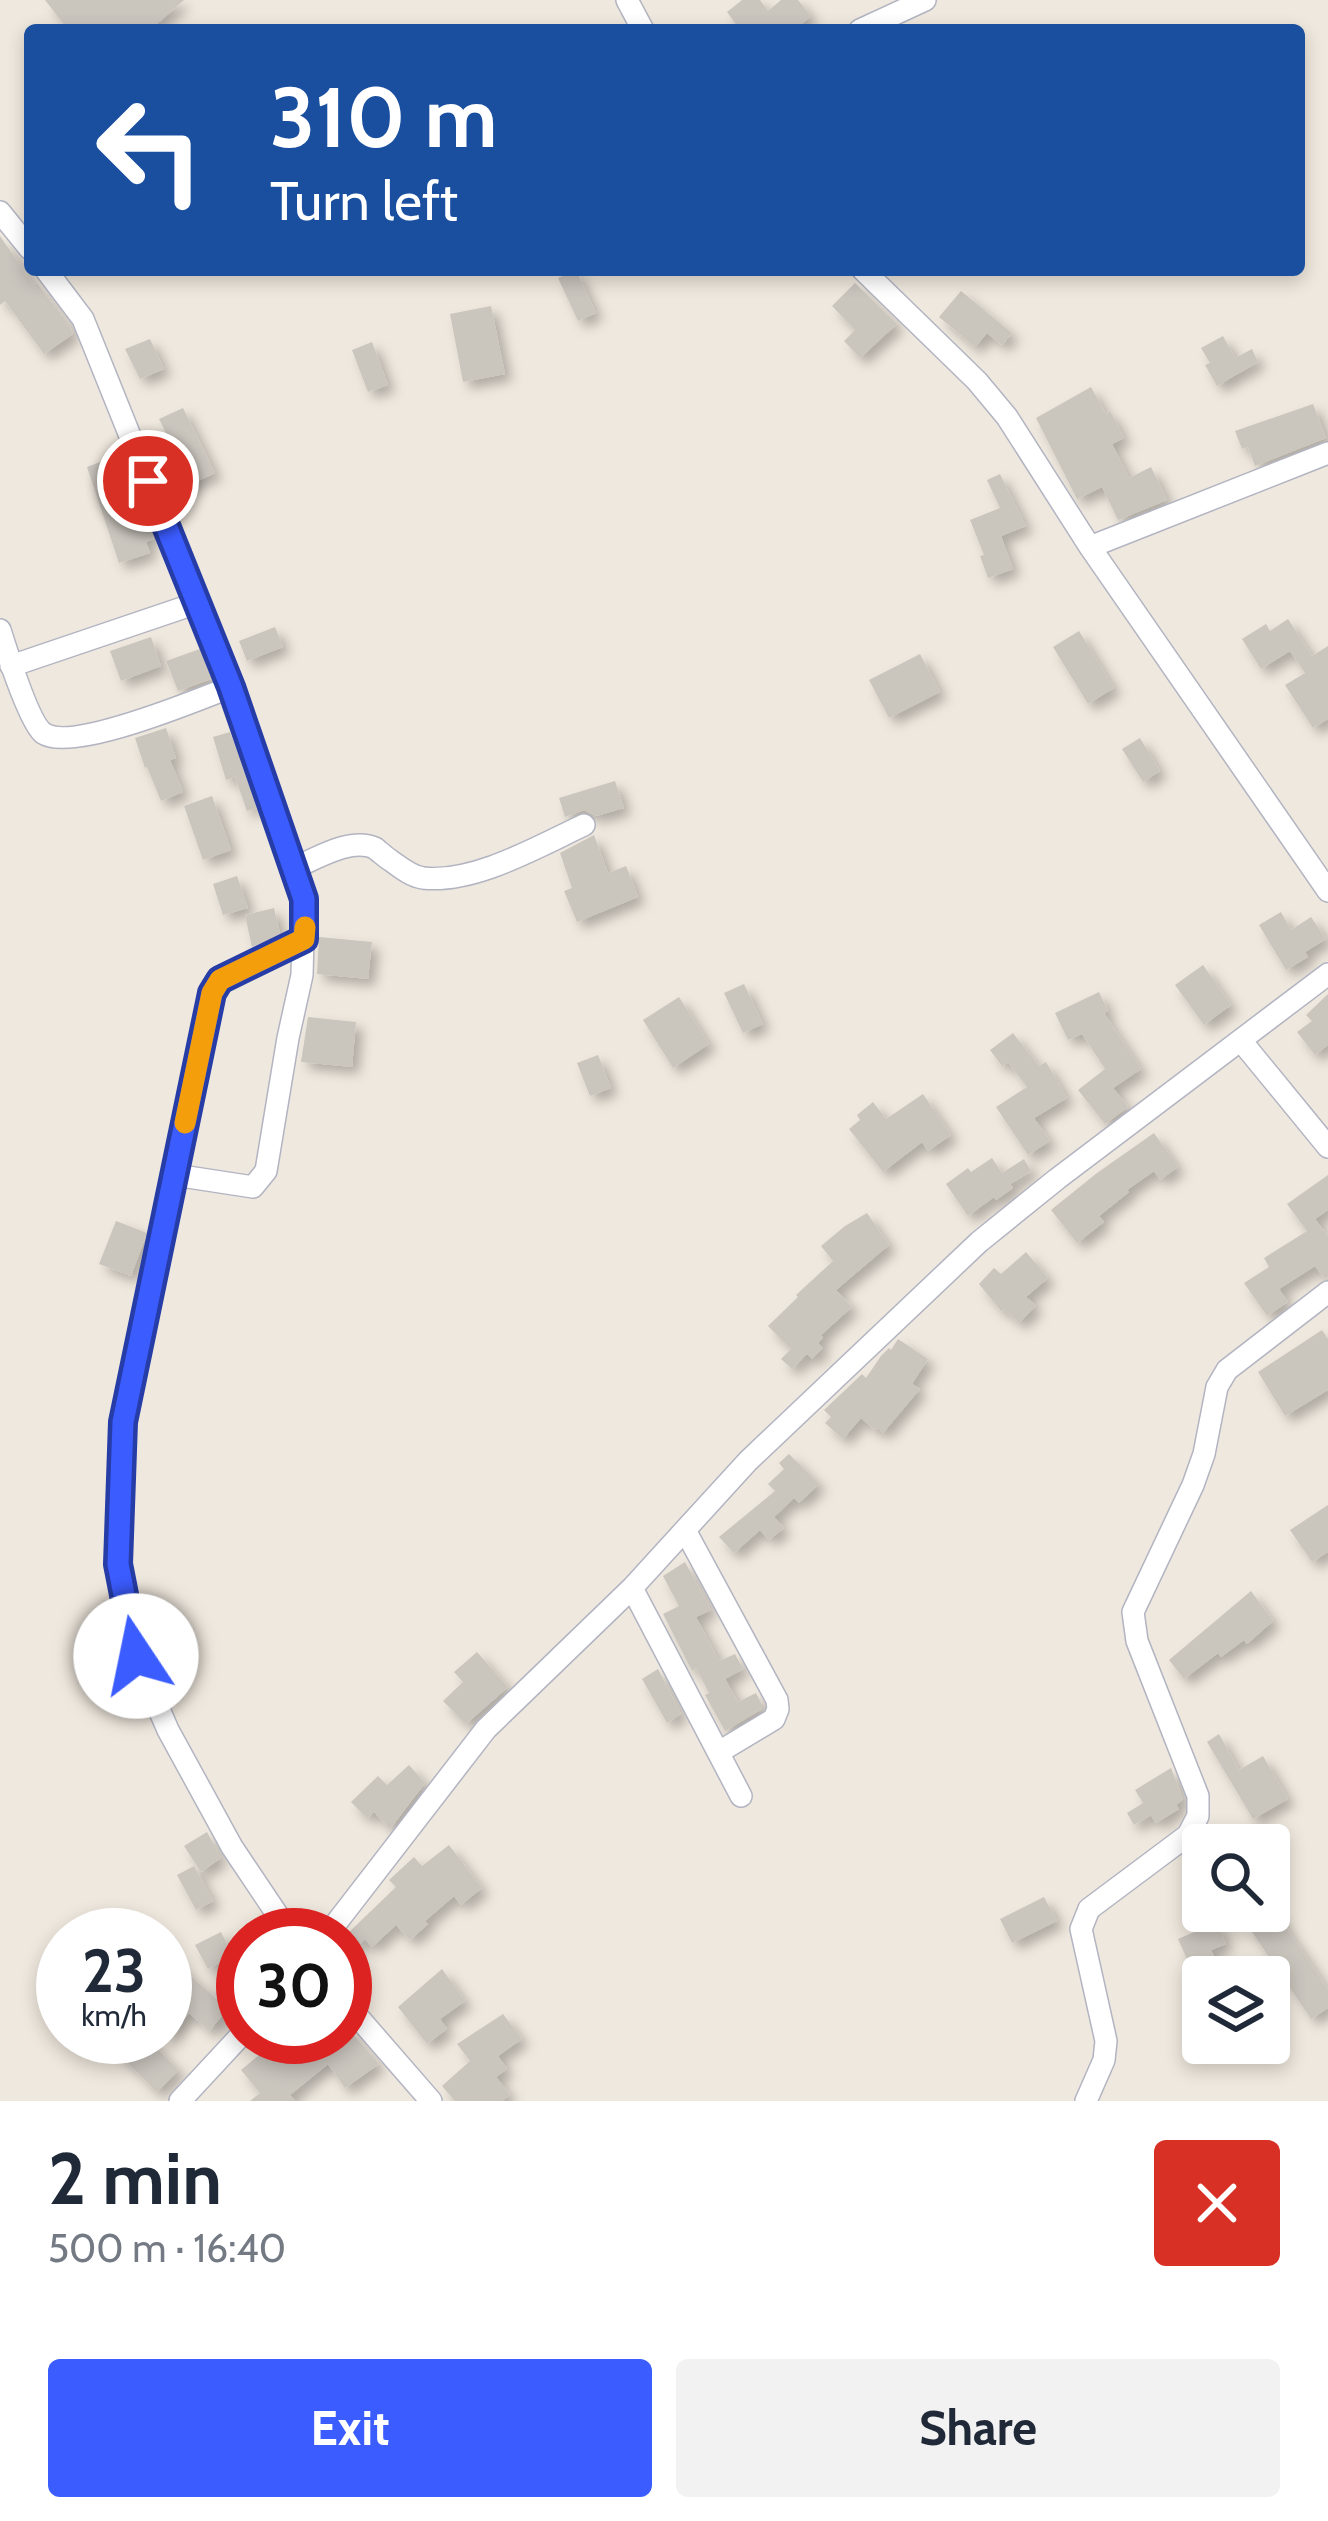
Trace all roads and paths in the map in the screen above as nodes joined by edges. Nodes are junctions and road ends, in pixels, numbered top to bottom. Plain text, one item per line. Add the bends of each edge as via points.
1 (925, 0) edge
2 (873, 24) edge
3 (0, 212) edge
4 (24, 242) edge
5 (51, 276) edge
6 (869, 276) edge
7 (1328, 453) edge
8 (1090, 548) junction
9 (197, 603) junction
10 (0, 630) edge
11 (11, 666) junction
12 (231, 687) junction
13 (584, 824) dead end
14 (294, 868) junction
15 (1328, 891) edge
16 (304, 939) junction
17 (1328, 974) edge
18 (1242, 1042) junction
19 (1328, 1147) edge
20 (175, 1175) junction
21 (1328, 1292) edge
22 (686, 1532) junction
23 (632, 1588) junction
24 (719, 1752) junction
25 (741, 1796) dead end
26 (273, 1908) edge
27 (348, 1908) edge
28 (372, 2033) edge
29 (216, 2062) edge
30 (180, 2101) edge
31 (431, 2101) edge
32 (1086, 2101) edge

1 - 2 street
3 - 4 street
5 - 9 street via 83,319
6 - 8 street via 993,398
7 - 8 street
8 - 15 street
9 - 11 street
9 - 12 street
10 - 11 street
11 - 12 street via 39,728 54,737 122,727
12 - 14 street
13 - 14 street via 466,874 426,879 359,844
14 - 16 street
16 - 20 street via 220,980 212,993
16 - 20 street via 266,1171 253,1187
17 - 18 street
18 - 19 street
18 - 22 street via 979,1242 748,1461
20 - 26 street via 123,1422 118,1564 136,1656 168,1730
21 - 32 street via 1227,1370 1193,1485 1133,1612 1198,1796 1198,1816 1188,1835 1089,1909 1081,1929 1106,2041
22 - 23 street
22 - 24 street via 777,1700 774,1719
23 - 24 street
23 - 27 street via 486,1729
24 - 25 street
28 - 31 street
29 - 30 street

